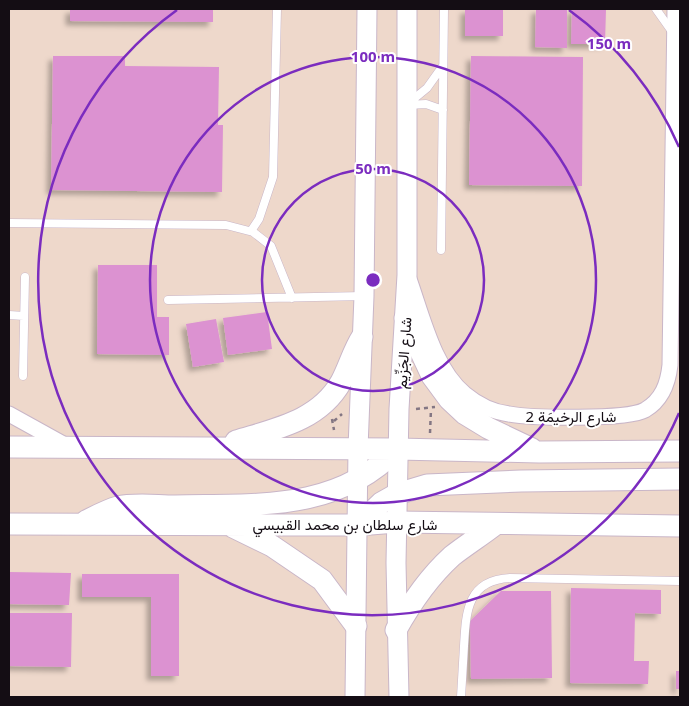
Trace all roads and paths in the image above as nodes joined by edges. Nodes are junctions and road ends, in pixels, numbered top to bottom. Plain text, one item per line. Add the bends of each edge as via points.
1 (277, 9) edge
2 (367, 9) edge
3 (407, 9) edge
4 (444, 9) edge
5 (656, 9) edge
6 (674, 9) edge
7 (677, 38) edge
8 (443, 65) junction
9 (680, 71) edge
10 (406, 105) junction
11 (443, 110) junction
12 (678, 152) edge
13 (9, 223) edge
14 (251, 231) junction
15 (441, 250) dead end
16 (407, 275) junction
17 (25, 277) dead end
18 (364, 296) junction
19 (292, 298) junction
20 (168, 300) dead end
21 (9, 315) edge
22 (24, 316) junction
23 (405, 318) junction
24 (362, 336) junction
25 (23, 376) dead end
26 (431, 409) dead end
27 (9, 414) edge
28 (9, 446) edge
29 (69, 447) junction
30 (212, 448) junction
31 (358, 448) junction
32 (397, 448) junction
33 (430, 449) junction
34 (680, 451) edge
35 (539, 452) junction
36 (680, 479) edge
37 (358, 481) junction
38 (397, 494) junction
39 (396, 522) junction
40 (9, 524) edge
41 (78, 524) junction
42 (228, 524) junction
43 (358, 524) junction
44 (496, 524) junction
45 (680, 526) edge
46 (680, 580) edge
47 (356, 626) junction
48 (396, 630) junction
49 (351, 695) edge
50 (400, 696) edge
51 (461, 697) edge

1 - 14 lane via 273,177 259,219
2 - 18 street
3 - 10 street, شارع الجَزِّيم
4 - 8 lane
5 - 7 lane
6 - 7 street, شارع الرخيمَة 2
7 - 12 street, شارع الرخيمَة 2
8 - 10 lane via 427,88
8 - 11 lane
9 - 12 street
10 - 11 lane via 426,104
10 - 16 street, شارع الجَزِّيم
11 - 15 lane
12 - 16 street, شارع الرخيمَة 2 via 669,374 664,391 644,410 617,417 521,416 484,407 447,375
13 - 14 lane via 226,225
14 - 19 lane via 271,246
16 - 23 street, شارع الجَزِّيم
17 - 22 lane
18 - 19 lane
18 - 24 street
19 - 20 lane
21 - 22 lane
22 - 25 lane
23 - 32 street, شارع الجَزِّيم
23 - 35 main road via 432,376 449,399 488,428
24 - 30 main road via 342,380 323,405 283,427
24 - 31 street
26 - 33 path
27 - 29 street
28 - 29 main road
29 - 30 main road
30 - 31 main road
31 - 32 main road
31 - 37 street
32 - 33 main road
32 - 37 main road via 374,471
32 - 38 street, شارع الجَزِّيم
33 - 35 main road
34 - 35 main road
36 - 38 main road via 481,482 427,485
37 - 41 main road via 300,500 118,507
37 - 43 street
38 - 39 street, شارع الجَزِّيم
38 - 43 main road via 381,503
39 - 43 main road, شارع سلطان بن محمد القبيسي
39 - 44 main road, شارع سلطان بن محمد القبيسي
39 - 48 street, شارع الجَزِّيم
40 - 41 main road, شارع سلطان بن محمد القبيسي
41 - 42 main road, شارع سلطان بن محمد القبيسي
42 - 43 main road, شارع سلطان بن محمد القبيسي
42 - 47 main road via 272,546 322,580
43 - 47 street
44 - 45 main road, شارع سلطان بن محمد القبيسي
44 - 48 main road via 439,570 407,609
46 - 51 lane via 502,578 485,585 472,597 466,613
47 - 49 street
48 - 50 street, شارع الجَزِّيم

